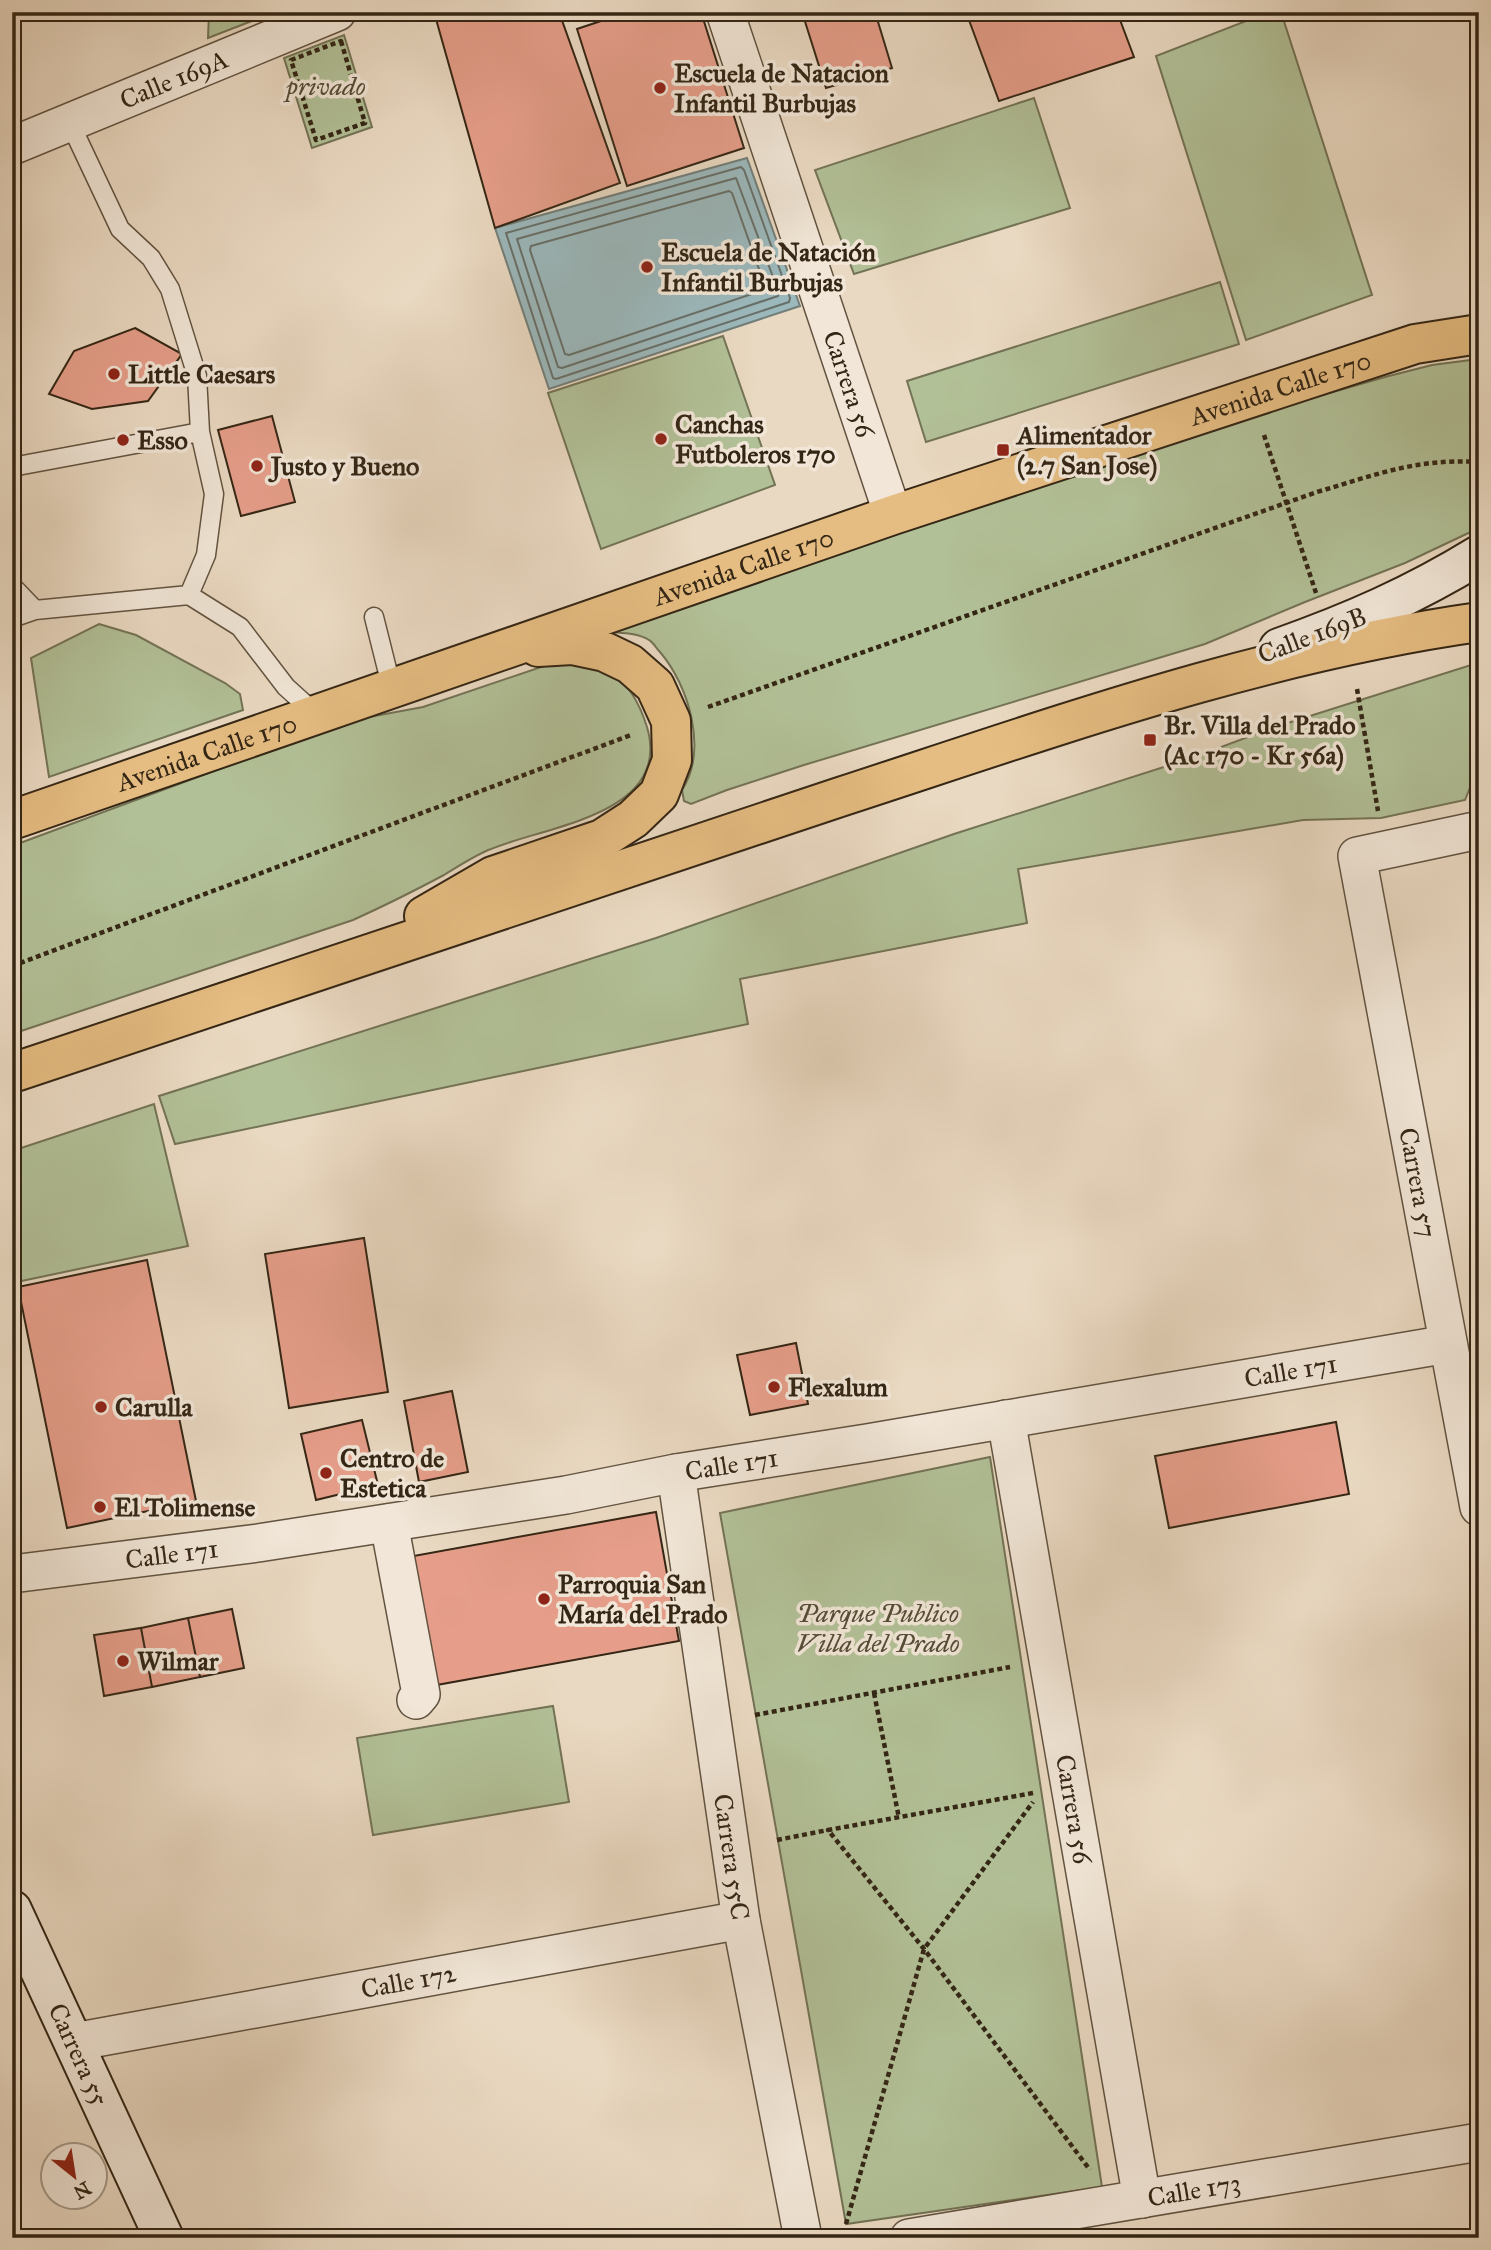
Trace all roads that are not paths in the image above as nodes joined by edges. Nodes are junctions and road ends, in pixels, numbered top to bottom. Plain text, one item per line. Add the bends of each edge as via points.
1 (337, 12) edge
2 (725, 12) edge
3 (70, 123) junction
4 (12, 146) edge
5 (1479, 320) edge
6 (1479, 334) edge
7 (1415, 344) junction
8 (200, 432) junction
9 (12, 467) edge
10 (893, 515) junction
11 (1479, 555) edge
12 (12, 586) edge
13 (189, 595) junction
14 (35, 610) junction
15 (374, 617) dead end
16 (12, 618) edge
17 (1479, 622) edge
18 (508, 649) junction
19 (392, 689) junction
20 (1139, 700) junction
21 (317, 715) junction
22 (14, 811) edge
23 (1479, 830) edge
24 (356, 955) junction
25 (12, 1073) edge
26 (1448, 1343) junction
27 (1006, 1419) junction
28 (676, 1473) junction
29 (1479, 1507) edge
30 (389, 1523) junction
31 (12, 1574) edge
32 (416, 1700) dead end
33 (12, 1910) edge
34 (741, 1920) junction
35 (74, 2042) junction
36 (1479, 2142) edge
37 (1142, 2199) junction
38 (164, 2238) edge
39 (803, 2238) edge
40 (909, 2238) edge

1 - 3 street, Calle 169A
2 - 10 street, Carrera 56
3 - 4 street, Calle 169A
3 - 8 lane via 120,229 151,258 170,289 197,376
5 - 7 main road
6 - 7 main road, Avenida Calle 170
7 - 10 main road, Avenida Calle 170
8 - 9 lane
8 - 13 lane via 214,494 206,555
10 - 18 main road, Avenida Calle 170
11 - 20 main road, Calle 169B via 1373,612
12 - 14 lane
13 - 14 lane
13 - 21 lane via 240,627 286,687
14 - 16 lane
15 - 19 lane
17 - 20 main road via 1290,659
18 - 19 main road, Avenida Calle 170
18 - 24 main road via 572,645 604,652 630,664 654,686 671,720 672,760 659,794 633,819 602,839 494,876
19 - 21 main road, Avenida Calle 170
20 - 24 main road
21 - 22 main road, Avenida Calle 170
23 - 26 street, Carrera 57 via 1371,853
24 - 25 main road
26 - 27 street, Calle 171
26 - 29 street, Carrera 57
27 - 28 street, Calle 171
27 - 37 street, Carrera 56
28 - 30 street, Calle 171
28 - 34 street, Carrera 55C
30 - 31 street, Calle 171
30 - 32 street via 421,1694
33 - 35 main road, Carrera 55
34 - 35 street, Calle 172
34 - 39 street, Carrera 55C
35 - 38 main road, Carrera 55
36 - 37 street, Calle 173
37 - 40 street, Calle 173

